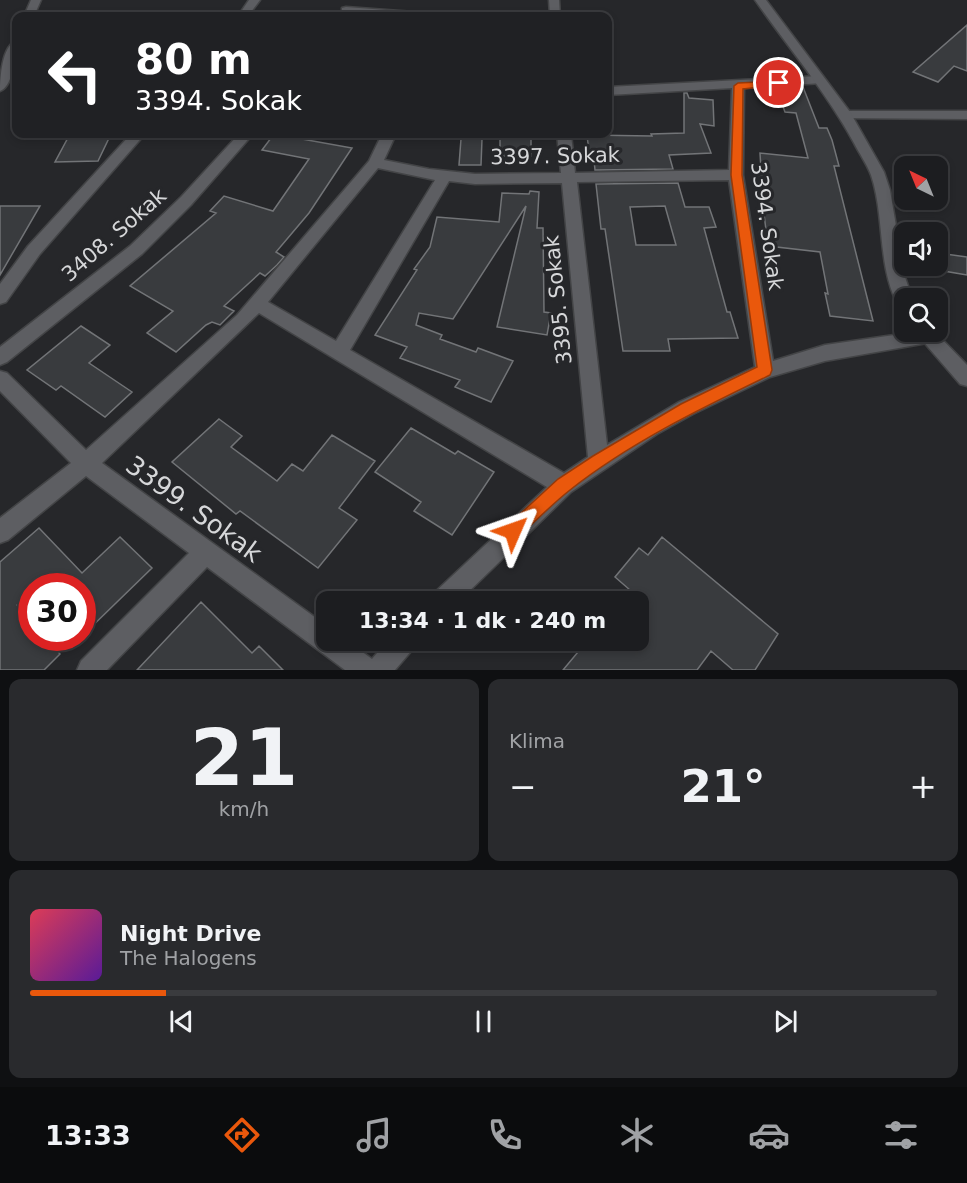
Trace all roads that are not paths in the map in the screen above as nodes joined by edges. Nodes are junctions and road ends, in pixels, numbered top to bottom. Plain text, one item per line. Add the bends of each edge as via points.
1 (354, 0) edge
2 (760, 0) edge
3 (345, 12) edge
4 (9, 53) edge
5 (819, 80) junction
6 (738, 86) junction
7 (0, 87) edge
8 (612, 92) edge
9 (844, 115) junction
10 (967, 115) edge
11 (134, 138) edge
12 (242, 138) edge
13 (387, 138) edge
14 (564, 138) edge
15 (375, 163) junction
16 (736, 175) junction
17 (445, 176) junction
18 (568, 177) junction
19 (901, 288) edge
20 (0, 297) edge
21 (257, 304) junction
22 (894, 340) edge
23 (933, 342) edge
24 (339, 352) junction
25 (0, 357) edge
26 (765, 370) junction
27 (967, 378) edge
28 (0, 379) edge
29 (599, 461) junction
30 (86, 464) junction
31 (564, 485) junction
32 (0, 532) edge
33 (205, 553) junction
34 (453, 591) edge
35 (395, 651) edge
36 (90, 670) edge
37 (366, 670) edge
38 (379, 670) edge

1 - 3 street
2 - 5 street
4 - 7 street
5 - 6 street
5 - 9 street
6 - 8 street
6 - 16 street, 3394. Sokak
9 - 10 street
9 - 19 street via 883,190
11 - 20 street via 34,250
12 - 25 street, 3408. Sokak via 136,250
13 - 15 street
14 - 18 street, 3395. Sokak
15 - 17 street, 3397. Sokak
15 - 21 street
16 - 18 street, 3397. Sokak
16 - 26 street, 3394. Sokak
17 - 18 street, 3397. Sokak
17 - 24 street
18 - 29 street, 3395. Sokak
21 - 24 street
21 - 30 street
22 - 26 street
23 - 27 street
24 - 31 street
26 - 29 street via 686,408
28 - 30 street, 3399. Sokak
29 - 31 street
30 - 32 street
30 - 33 street, 3399. Sokak
31 - 34 street
33 - 36 street
33 - 37 street, 3399. Sokak
35 - 38 street

